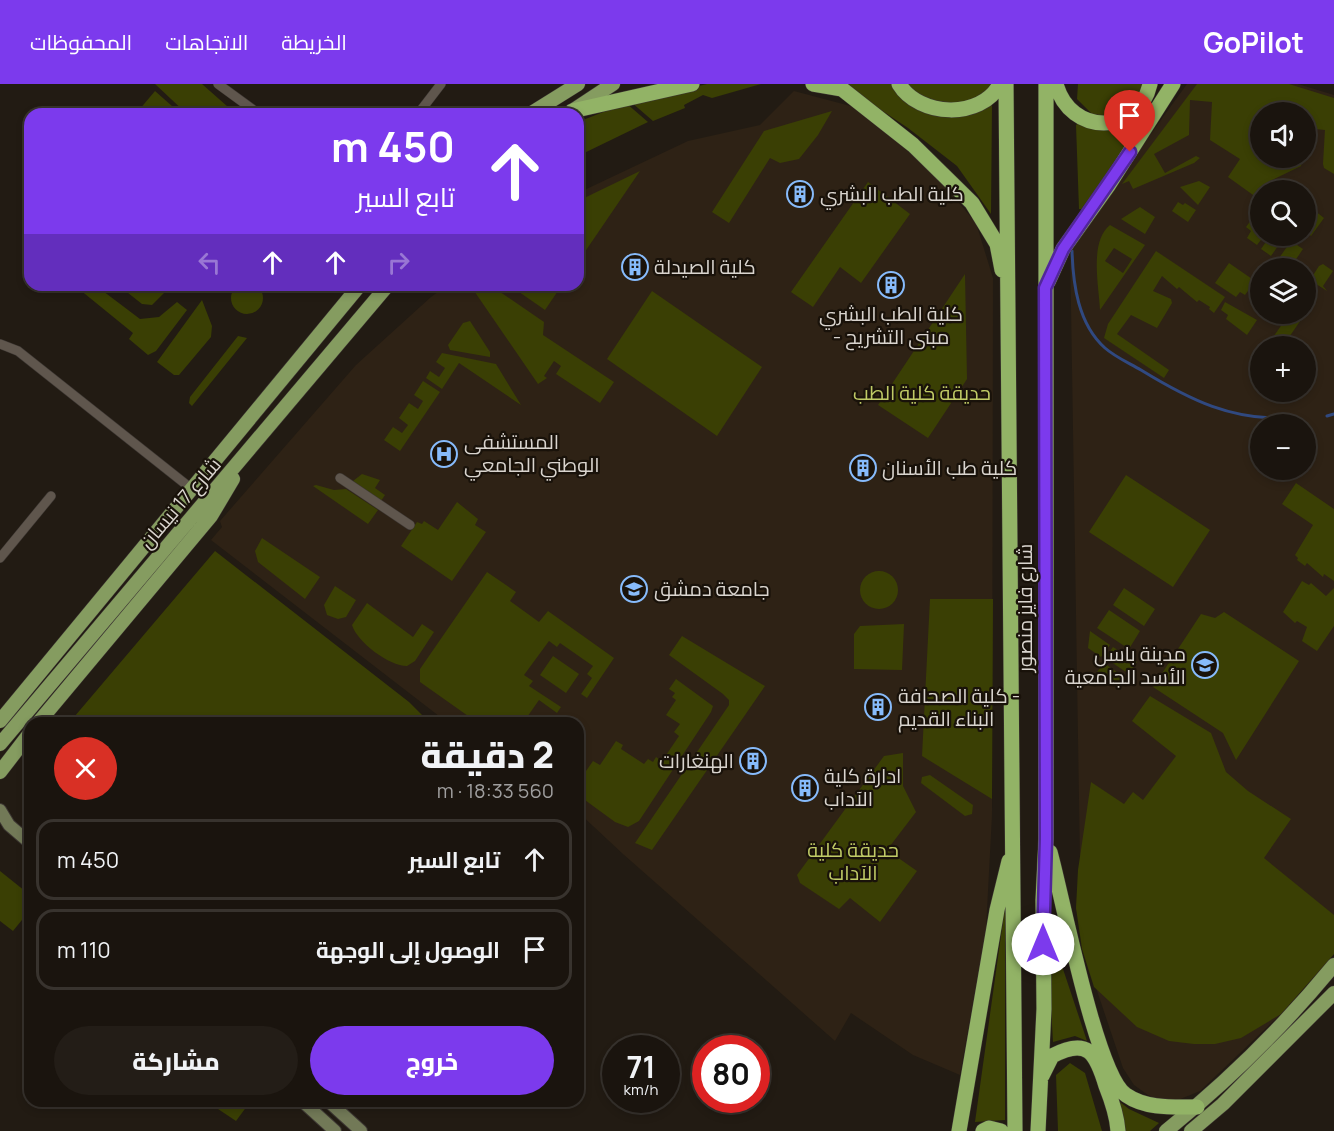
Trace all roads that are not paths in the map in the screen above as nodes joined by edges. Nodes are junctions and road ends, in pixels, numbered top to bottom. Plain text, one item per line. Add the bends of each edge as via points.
1 (218, 84) edge
2 (441, 84) edge
3 (578, 84) edge
4 (613, 84) edge
5 (692, 84) edge
6 (813, 84) edge
7 (900, 84) edge
8 (1000, 84) edge
9 (1006, 84) edge
10 (1046, 84) edge
11 (1056, 84) edge
12 (1150, 84) edge
13 (1173, 84) edge
14 (251, 108) edge
15 (423, 108) edge
16 (540, 108) edge
17 (576, 108) edge
18 (584, 109) edge
19 (1045, 288) junction
20 (355, 291) edge
21 (383, 291) edge
22 (1009, 303) junction
23 (0, 344) edge
24 (238, 465) junction
25 (340, 478) dead end
26 (191, 492) junction
27 (51, 496) dead end
28 (410, 525) dead end
29 (0, 558) edge
30 (0, 710) edge
31 (43, 717) edge
32 (0, 721) edge
33 (24, 741) edge
34 (0, 744) edge
35 (0, 772) edge
36 (0, 810) edge
37 (5, 828) edge
38 (24, 839) edge
39 (1046, 839) junction
40 (1014, 847) junction
41 (1334, 965) edge
42 (1334, 993) edge
43 (1038, 1084) junction
44 (309, 1107) edge
45 (335, 1107) edge
46 (1197, 1107) junction
47 (348, 1119) junction
48 (336, 1131) edge
49 (361, 1131) edge
50 (959, 1131) edge
51 (983, 1131) edge
52 (1001, 1131) edge
53 (1014, 1131) edge
54 (1038, 1131) edge
55 (1118, 1131) edge
56 (1166, 1131) edge
57 (1191, 1131) edge

1 - 14 street
2 - 15 street
3 - 16 main road
4 - 17 main road
5 - 18 highway
6 - 22 highway via 842,89 913,145 972,203 997,244
7 - 8 highway via 919,102 959,110 981,104
9 - 22 highway, شارع فايز منصور
10 - 19 highway, شارع فايز منصور
11 - 12 highway via 1068,110 1080,118 1104,124 1119,121 1135,111
13 - 19 highway via 1063,249
19 - 39 highway, شارع فايز منصور
20 - 26 main road, شارع 17 نيسان
21 - 24 main road, شارع 17 نيسان
22 - 40 highway, شارع فايز منصور
23 - 26 street via 18,351
24 - 31 main road via 212,516
24 - 34 main road, شارع 17 نيسان
25 - 28 street
26 - 30 main road via 168,510
26 - 32 main road, شارع 17 نيسان
27 - 29 street
33 - 35 main road
36 - 37 main road
37 - 38 main road
39 - 43 highway, شارع فايز منصور via 1044,1009
39 - 46 highway via 1068,936 1108,1070 1124,1095 1147,1105
40 - 50 highway via 997,909
40 - 53 highway, شارع فايز منصور
41 - 46 main road via 1297,1010
42 - 57 main road
43 - 54 highway, شارع فايز منصور
43 - 55 highway via 1052,1056 1075,1047 1086,1049 1097,1058
44 - 48 main road
45 - 47 main road
46 - 56 main road
47 - 48 main road
47 - 49 main road
51 - 52 highway

